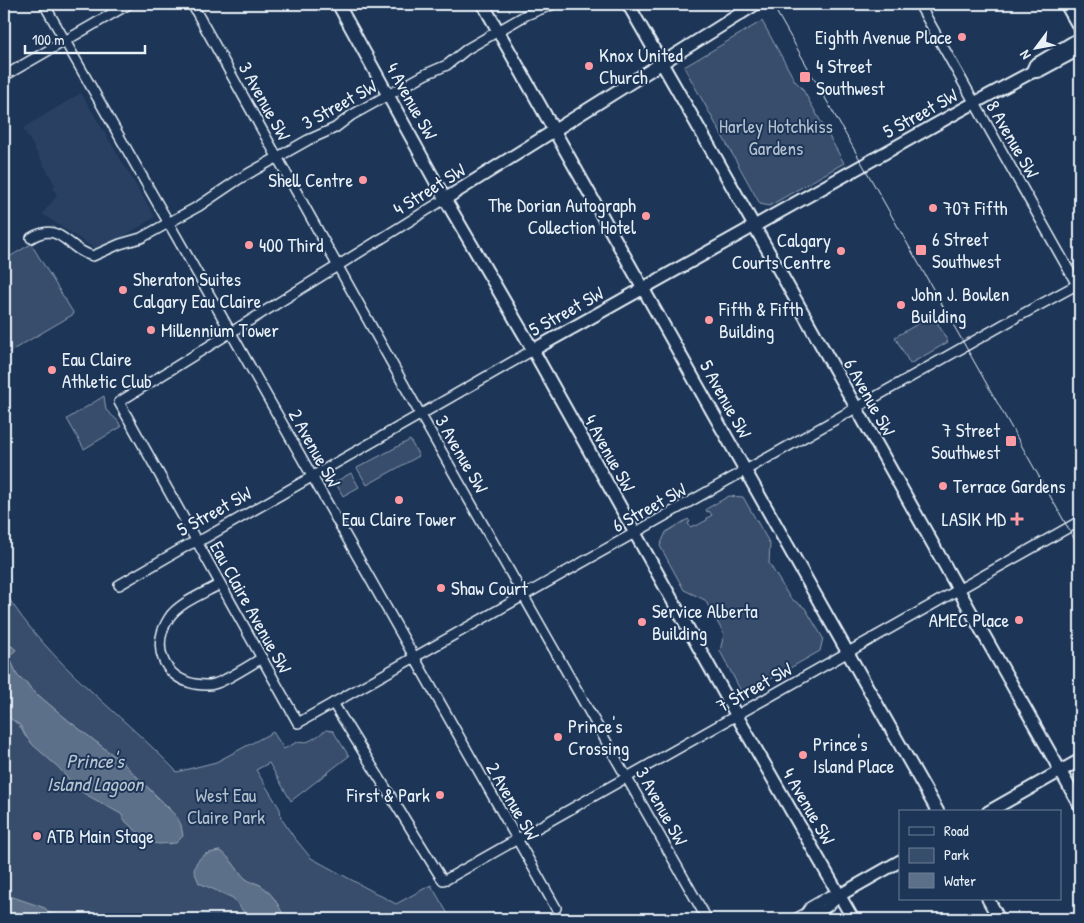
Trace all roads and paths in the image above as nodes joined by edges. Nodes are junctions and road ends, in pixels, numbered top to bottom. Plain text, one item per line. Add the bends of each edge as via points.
1 (44, 4) edge
2 (129, 4) edge
3 (192, 4) edge
4 (338, 4) edge
5 (483, 4) edge
6 (554, 4) edge
7 (628, 4) edge
8 (756, 4) edge
9 (919, 4) edge
10 (1066, 4) edge
11 (1080, 29) edge
12 (498, 31) junction
13 (1080, 38) edge
14 (65, 40) junction
15 (1080, 50) edge
16 (662, 63) junction
17 (1032, 72) junction
18 (4, 76) edge
19 (389, 94) junction
20 (975, 104) junction
21 (554, 131) junction
22 (278, 158) junction
23 (445, 199) junction
24 (169, 222) junction
25 (755, 226) junction
26 (31, 238) dead end
27 (338, 266) junction
28 (1079, 286) edge
29 (643, 289) junction
30 (232, 332) junction
31 (532, 350) junction
32 (119, 402) joint
33 (856, 409) junction
34 (420, 414) junction
35 (746, 471) junction
36 (312, 476) junction
37 (1080, 521) edge
38 (635, 533) junction
39 (196, 541) junction
40 (220, 584) junction
41 (119, 585) dead end
42 (958, 590) junction
43 (524, 595) junction
44 (848, 653) junction
45 (413, 657) junction
46 (262, 658) junction
47 (333, 703) junction
48 (736, 714) junction
49 (298, 723) joint
50 (1080, 760) edge
51 (1060, 771) junction
52 (627, 777) junction
53 (1080, 806) edge
54 (937, 810) edge
55 (992, 810) edge
56 (517, 841) junction
57 (899, 862) edge
58 (840, 895) junction
59 (989, 900) edge
60 (556, 908) dead end
61 (707, 919) edge
62 (795, 919) edge
63 (853, 919) edge
64 (999, 919) edge

1 - 14 street, 2 Avenue SW
2 - 14 street
3 - 22 street, 3 Avenue SW
4 - 19 main road, 4 Avenue SW
5 - 12 main road, 5 Avenue SW
6 - 12 street, 3 Street SW
7 - 16 main road, 6 Avenue SW
8 - 16 main road, 4 Street SW
9 - 20 street, 8 Avenue SW
10 - 11 main road
12 - 19 street, 3 Street SW via 447,65
12 - 21 main road, 5 Avenue SW
13 - 17 main road, 5 Street SW via 1035,65
14 - 18 street
14 - 24 street, 2 Avenue SW
15 - 17 main road, 5 Street SW
16 - 21 main road, 4 Street SW
16 - 25 main road, 6 Avenue SW
17 - 20 main road, 5 Street SW
19 - 22 street, 3 Street SW
19 - 23 main road, 4 Avenue SW
20 - 25 main road, 5 Street SW
20 - 28 street, 8 Avenue SW
21 - 23 main road, 4 Street SW
21 - 29 main road, 5 Avenue SW
22 - 24 street, 3 Street SW
22 - 27 street, 3 Avenue SW
23 - 27 street, 4 Street SW
23 - 31 main road, 4 Avenue SW
24 - 26 street, 3 Street SW via 141,238 93,256 55,233 43,232
24 - 30 street, 2 Avenue SW
25 - 29 main road, 5 Street SW
25 - 33 main road, 6 Avenue SW
27 - 30 street, 4 Street SW
27 - 34 street, 3 Avenue SW
28 - 33 street, 6 Street SW via 1018,316
29 - 31 main road, 5 Street SW
29 - 35 main road, 5 Avenue SW
30 - 32 street, 4 Street SW
30 - 36 street, 2 Avenue SW
31 - 34 street, 5 Street SW
31 - 38 main road, 4 Avenue SW
32 - 39 street, Eau Claire Avenue SW
33 - 35 street, 6 Street SW
33 - 42 main road, 6 Avenue SW
34 - 36 street, 5 Street SW
34 - 43 street, 3 Avenue SW
35 - 38 street, 6 Street SW
35 - 44 main road, 5 Avenue SW
36 - 39 street, 5 Street SW
36 - 45 street, 2 Avenue SW
37 - 42 street, 7 Street SW
38 - 43 street, 6 Street SW
38 - 48 main road, 4 Avenue SW
39 - 40 street, Eau Claire Avenue SW
39 - 41 street, 5 Street SW
40 - 46 street, Eau Claire Avenue SW
40 - 46 street via 177,608 168,618 160,650 165,663 172,674 203,685 214,684
42 - 44 street, 7 Street SW
42 - 51 main road, 6 Avenue SW
43 - 45 street, 6 Street SW
43 - 52 street, 3 Avenue SW
44 - 48 street, 7 Street SW
44 - 54 main road, 5 Avenue SW
45 - 47 street, 6 Street SW
45 - 56 street, 2 Avenue SW
46 - 49 street, Eau Claire Avenue SW
47 - 49 street, 6 Street SW
47 - 56 street, 7 Street SW via 443,880
48 - 52 street, 7 Street SW
48 - 58 main road, 4 Avenue SW
50 - 51 main road
51 - 53 main road, 6 Avenue SW
51 - 55 main road
52 - 56 street, 7 Street SW
52 - 61 street, 3 Avenue SW
56 - 60 street, 2 Avenue SW
57 - 58 main road
58 - 62 street via 810,906 806,913
58 - 63 main road, 4 Avenue SW
59 - 64 main road

